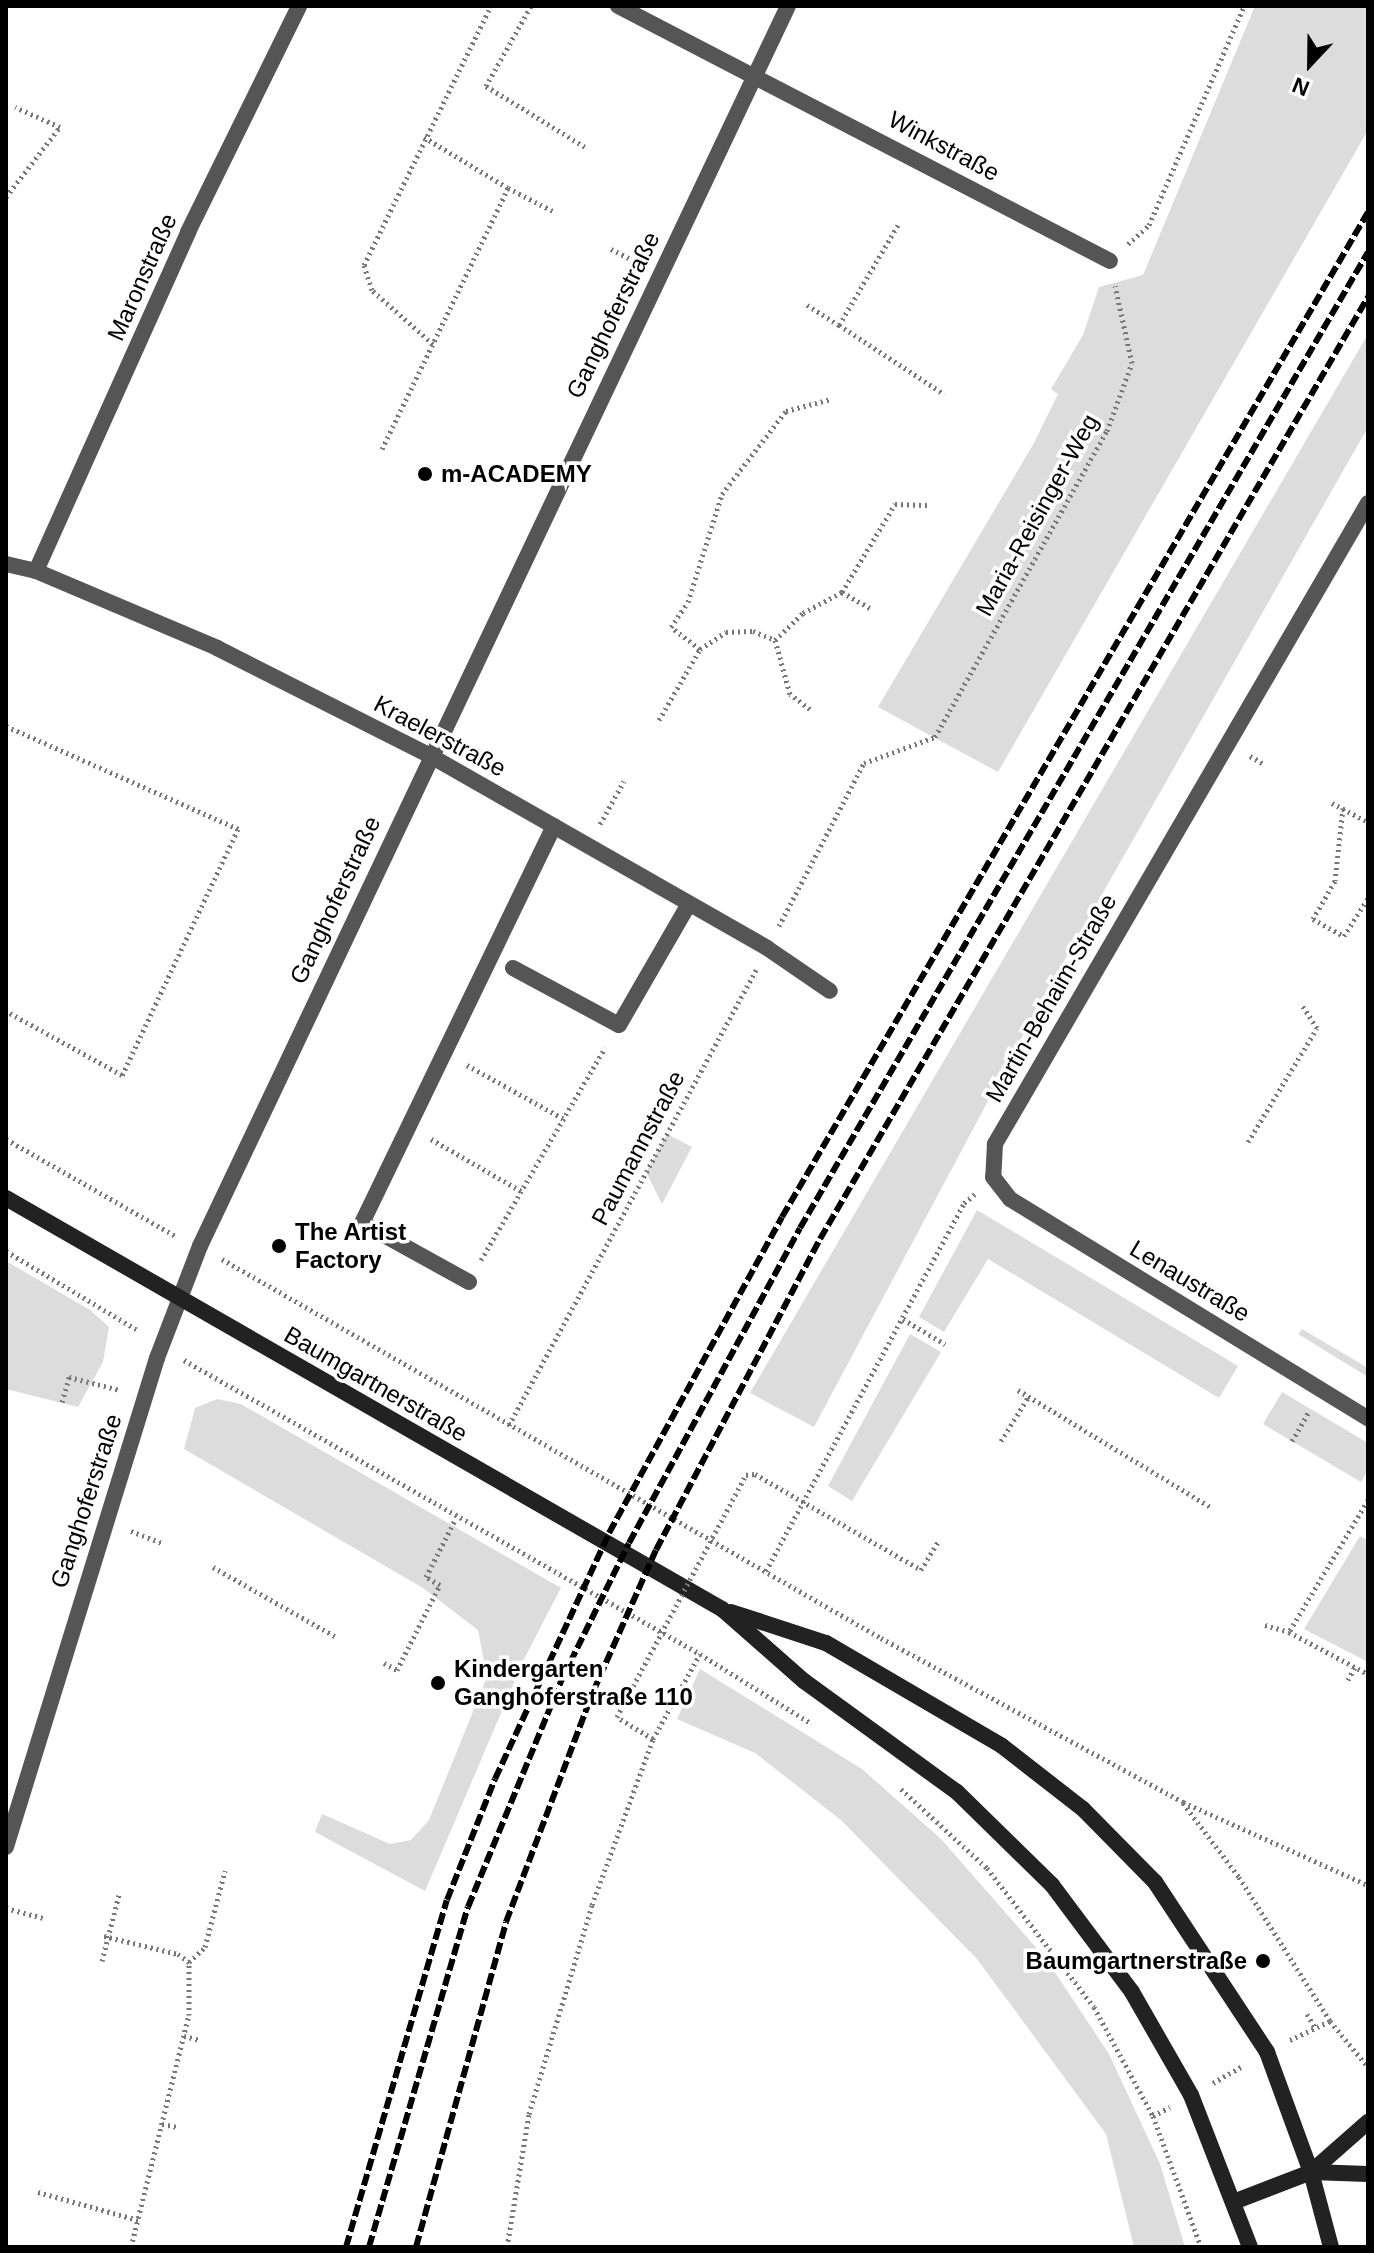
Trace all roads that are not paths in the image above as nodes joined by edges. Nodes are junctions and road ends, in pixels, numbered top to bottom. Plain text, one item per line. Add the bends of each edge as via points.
1 (299, 6) edge
2 (618, 6) edge
3 (788, 6) edge
4 (755, 76) junction
5 (1110, 261) road end
6 (1368, 503) edge
7 (6, 564) edge
8 (36, 571) junction
9 (429, 755) junction
10 (554, 826) junction
11 (689, 904) junction
12 (513, 968) dead end
13 (830, 991) dead end
14 (993, 1177) joint
15 (6, 1198) edge
16 (469, 1282) dead end
17 (180, 1297) junction
18 (1368, 1418) edge
19 (722, 1609) junction
20 (6, 1847) edge
21 (1368, 2122) edge
22 (1311, 2172) junction
23 (1368, 2174) edge
24 (1236, 2201) junction
25 (1250, 2247) edge
26 (1331, 2247) edge

1 - 8 street, Maronstraße via 188,232
2 - 4 street, Winkstraße
3 - 4 street, Ganghoferstraße
4 - 5 street, Winkstraße
4 - 9 street, Ganghoferstraße
6 - 14 street, Martin-Behaim-Straße via 995,1144
7 - 8 street, Kraelerstraße
8 - 9 street, Kraelerstraße via 217,648
9 - 10 street, Kraelerstraße
9 - 17 street, Ganghoferstraße
10 - 11 street, Kraelerstraße
10 - 16 street via 362,1223
11 - 12 street via 619,1025
11 - 13 street, Kraelerstraße
14 - 18 street, Lenaustraße via 1010,1199
15 - 17 main road, Baumgartnerstraße
17 - 19 main road, Baumgartnerstraße
17 - 20 street, Ganghoferstraße
19 - 22 main road, Baumgartnerstraße via 826,1643 1002,1746 1083,1809 1155,1882 1237,2000 1267,2052
19 - 24 main road, Baumgartnerstraße via 804,1681 957,1792 1052,1885 1132,1992 1174,2061
21 - 22 main road
22 - 23 main road
22 - 24 main road
22 - 26 main road, Baumgartnerstraße
24 - 25 main road, Baumgartnerstraße

